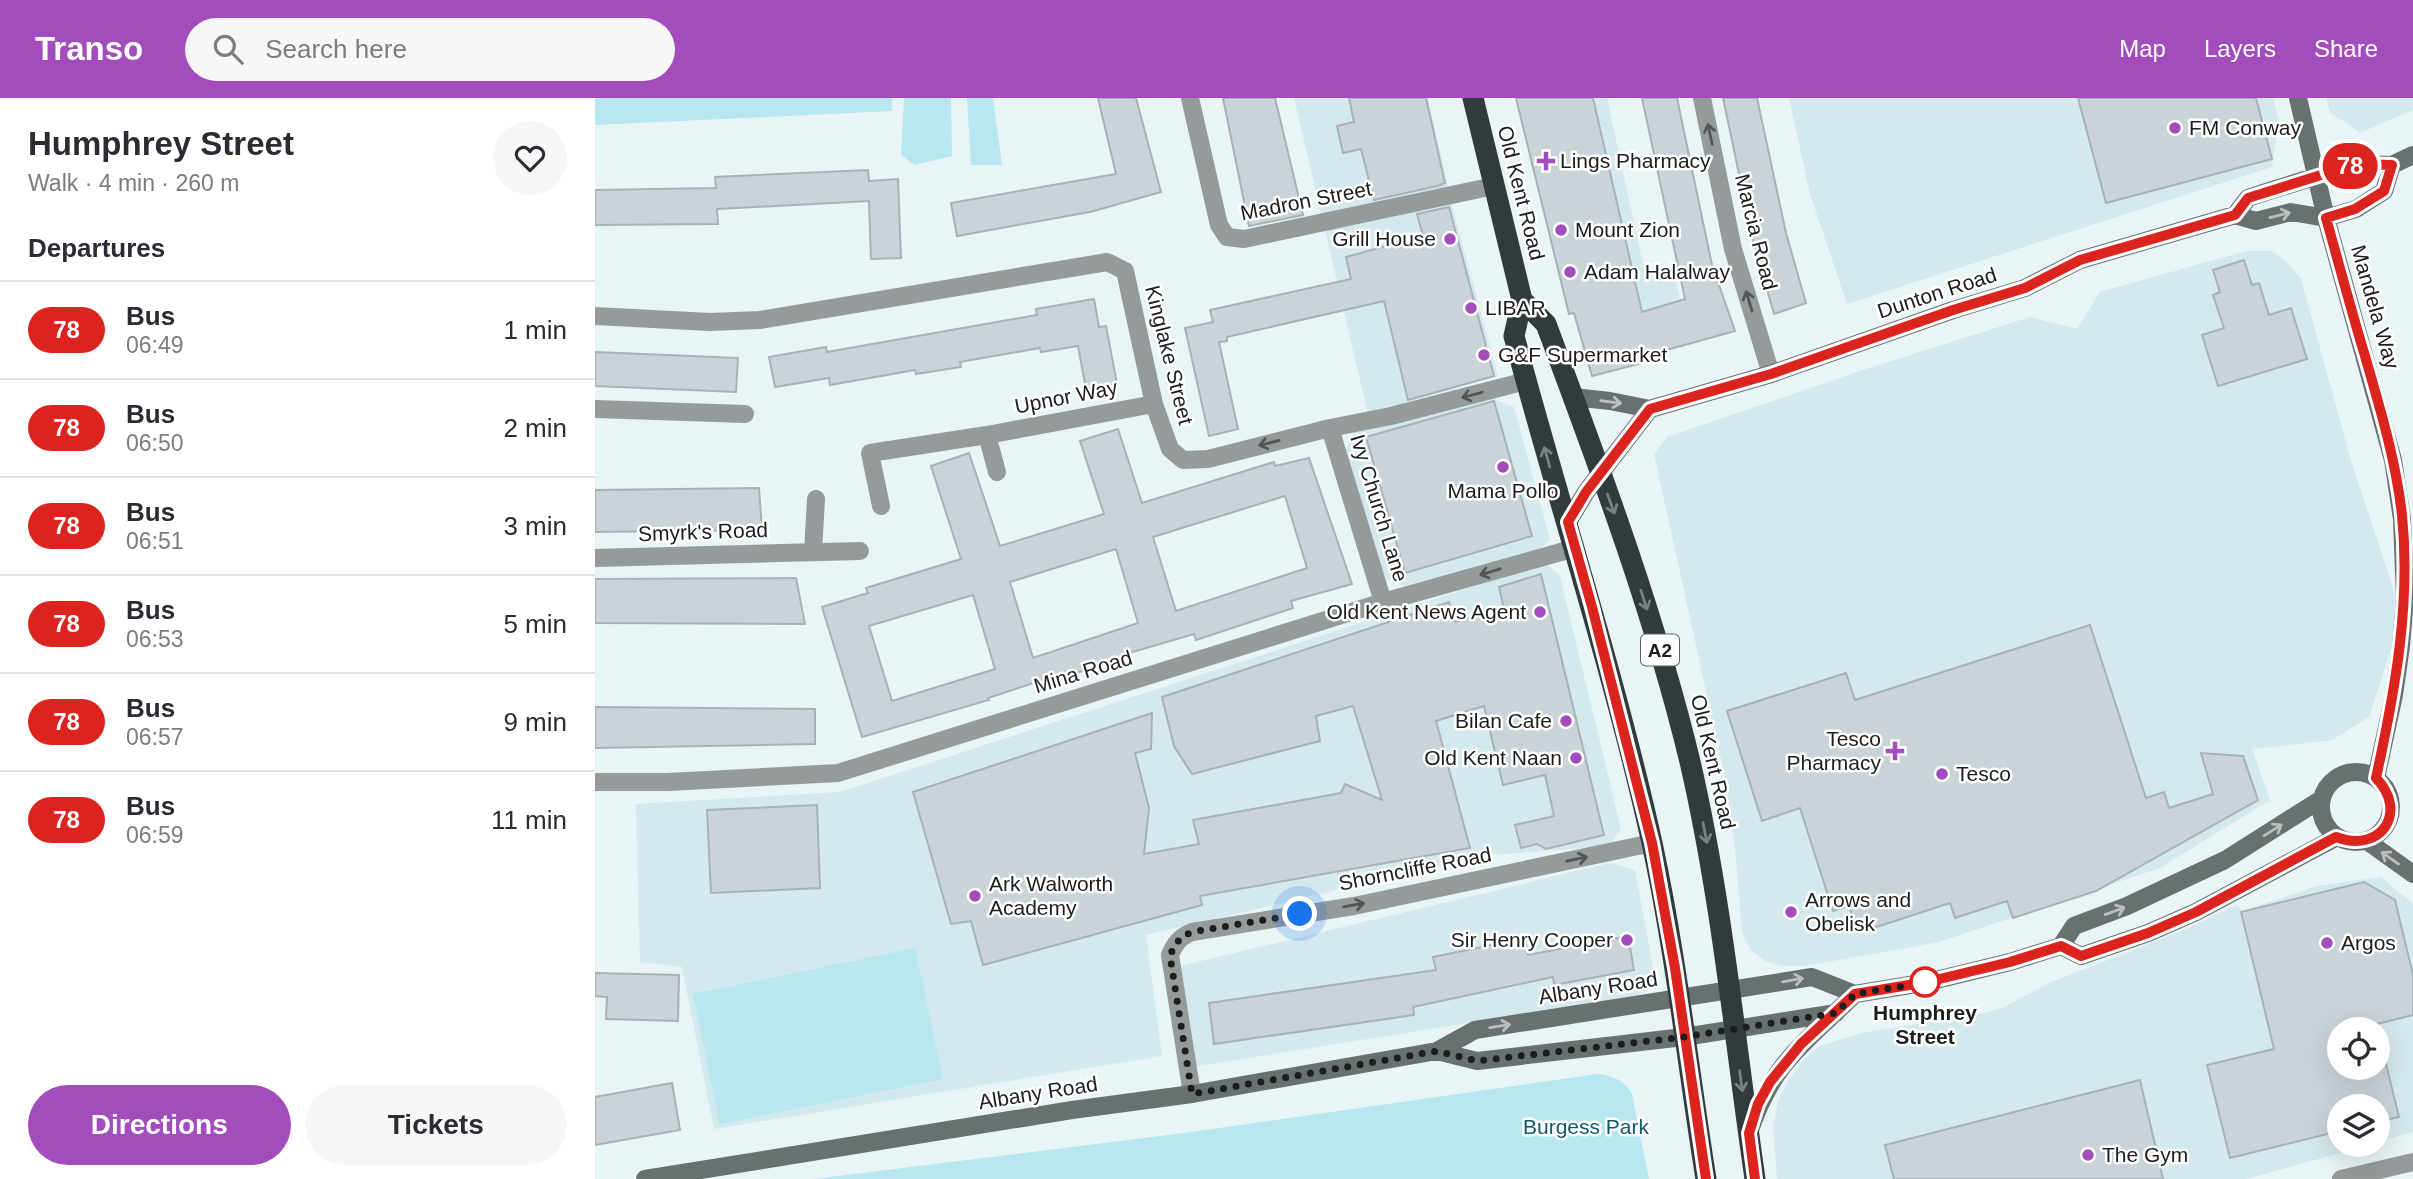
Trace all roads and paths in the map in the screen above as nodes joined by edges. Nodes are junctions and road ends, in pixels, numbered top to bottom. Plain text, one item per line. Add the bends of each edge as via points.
1 (1190, 98) edge
2 (1473, 98) edge
3 (1702, 98) edge
4 (2298, 98) edge
5 (2413, 155) edge
6 (2392, 165) junction
7 (2316, 177) junction
8 (1494, 186) junction
9 (2235, 215) junction
10 (2326, 218) junction
11 (1522, 300) junction
12 (595, 316) edge
13 (1771, 374) junction
14 (1526, 380) junction
15 (1573, 397) junction
16 (1154, 404) junction
17 (595, 409) edge
18 (1650, 409) junction
19 (745, 414) dead end
20 (1330, 428) junction
21 (987, 435) junction
22 (997, 472) dead end
23 (1600, 473) junction
24 (815, 499) dead end
25 (881, 506) dead end
26 (1568, 522) junction
27 (1575, 548) junction
28 (860, 551) dead end
29 (813, 552) junction
30 (595, 558) edge
31 (1383, 602) junction
32 (2376, 778) junction
33 (595, 782) edge
34 (2320, 800) junction
35 (2336, 837) junction
36 (2367, 841) junction
37 (1652, 843) junction
38 (2413, 874) edge
39 (2061, 946) junction
40 (1729, 992) junction
41 (1855, 994) junction
42 (1679, 998) junction
43 (1836, 1013) junction
44 (1734, 1029) junction
45 (1684, 1037) junction
46 (1437, 1051) junction
47 (1192, 1094) junction
48 (1749, 1133) junction
49 (2413, 1162) edge
50 (645, 1179) edge
51 (1706, 1179) edge
52 (1755, 1179) edge
53 (2340, 1179) edge

1 - 8 street, Madron Street via 1219,225 1227,237 1244,239
2 - 8 highway, Old Kent Road
13 -> 3 street, Marcia Road via 1733,249
4 - 7 main road, Mandela Way
5 - 6 main road, Dunton Road
6 - 7 main road, Dunton Road via 2356,164
6 - 10 main road, Dunton Road via 2384,191 2355,209
7 - 9 main road, Dunton Road via 2248,198
7 - 10 main road, Mandela Way
8 - 11 highway, Old Kent Road
9 -> 10 main road, Dunton Road via 2256,221 2291,212
9 - 13 main road, Dunton Road via 2080,260 2025,288
10 - 32 main road, Mandela Way via 2393,460 2402,519 2405,598 2401,646
11 - 14 highway, Old Kent Road via 1514,336
11 - 15 highway, Old Kent Road / A2 via 1546,324
12 - 16 street, Kinglake Street via 760,320 1107,262 1125,271
13 - 18 main road, Dunton Road
14 -> 20 street, Kinglake Street
26 -> 14 highway, Old Kent Road
15 -> 18 main road, Dunton Road
15 - 23 highway, Old Kent Road / A2
20 -> 16 street, Kinglake Street via 1208,459 1183,460 1170,449
16 - 21 street, Upnor Way
17 - 19 street
18 - 23 main road
20 - 31 street, Ivy Church Lane
21 - 22 street
21 - 25 street, Upnor Way via 870,453
23 - 26 main road
23 -> 40 highway, Old Kent Road / A2 via 1665,663 1707,841
24 - 29 street
26 - 27 highway, Old Kent Road
27 -> 31 street, Mina Road
27 - 37 highway, Old Kent Road
28 - 29 street, Smyrk's Road
29 - 30 street, Smyrk's Road
31 - 33 street, Mina Road via 838,773
32 - 34 main road via 2351,771 2329,783
32 - 36 main road via 2385,787 2391,813 2378,835
34 - 35 main road via 2322,821
39 -> 34 main road via 2074,926 2225,860
35 - 36 main road via 2351,843
35 - 39 main road via 2148,933 2081,956
38 -> 36 main road
37 - 42 highway, Old Kent Road
47 -> 37 street, Shorncliffe Road via 1170,956 1182,936 1354,906
39 - 41 main road via 1927,982
40 -> 41 main road via 1812,977
40 - 42 main road, Albany Road
40 - 44 highway, Old Kent Road / A2
41 - 43 main road
42 - 45 highway, Old Kent Road
46 -> 42 main road, Albany Road via 1475,1030
43 - 44 main road
43 - 48 main road via 1784,1063 1758,1104
44 - 45 main road
44 -> 48 highway, Old Kent Road / A2
45 - 46 main road, Albany Road via 1477,1061
45 - 51 highway, Old Kent Road
46 - 47 main road, Albany Road
47 - 50 main road, Albany Road
48 - 52 highway, Old Kent Road / A2
49 - 53 street

